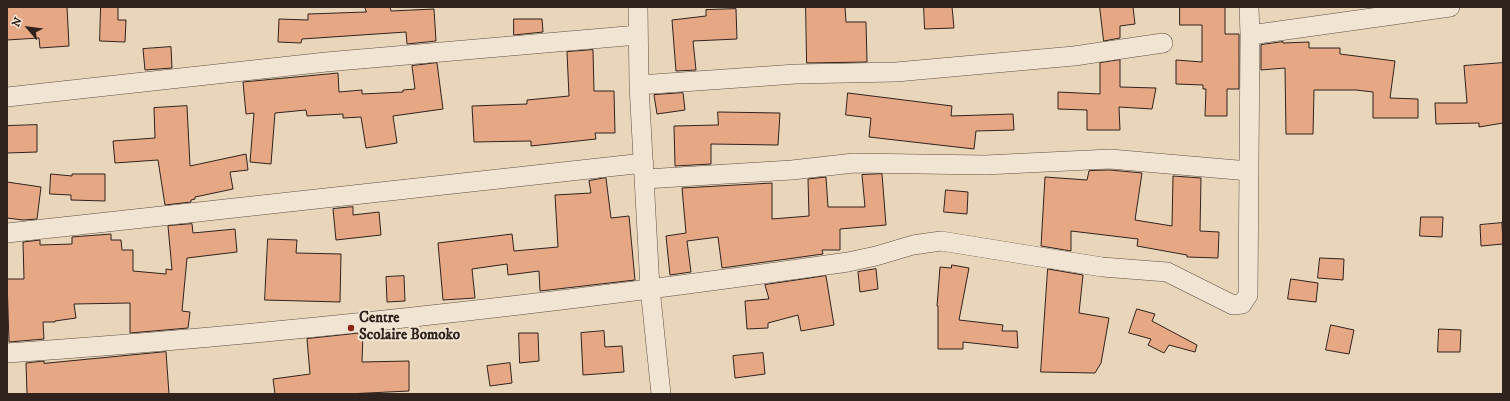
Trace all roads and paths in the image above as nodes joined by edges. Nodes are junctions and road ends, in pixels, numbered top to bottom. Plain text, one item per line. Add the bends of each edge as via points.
1 (638, 7) edge
2 (1249, 7) edge
3 (1450, 7) edge
4 (638, 35) junction
5 (1250, 35) junction
6 (1163, 43) dead end
7 (639, 85) junction
8 (7, 97) edge
9 (644, 171) junction
10 (1249, 171) junction
11 (7, 233) edge
12 (650, 288) junction
13 (7, 353) edge
14 (661, 394) edge

1 - 4 street
2 - 5 street
3 - 5 street
4 - 7 street
4 - 8 street via 326,62
5 - 10 street
6 - 7 street via 1074,56 896,72 796,74
7 - 9 street
9 - 10 street via 792,170 854,162 985,164 1110,160
9 - 11 street
9 - 12 street
10 - 12 street via 1248,295 1242,304 1233,305 1167,272 1102,266 941,241 914,245 848,262
12 - 13 street via 429,316 166,342
12 - 14 street

